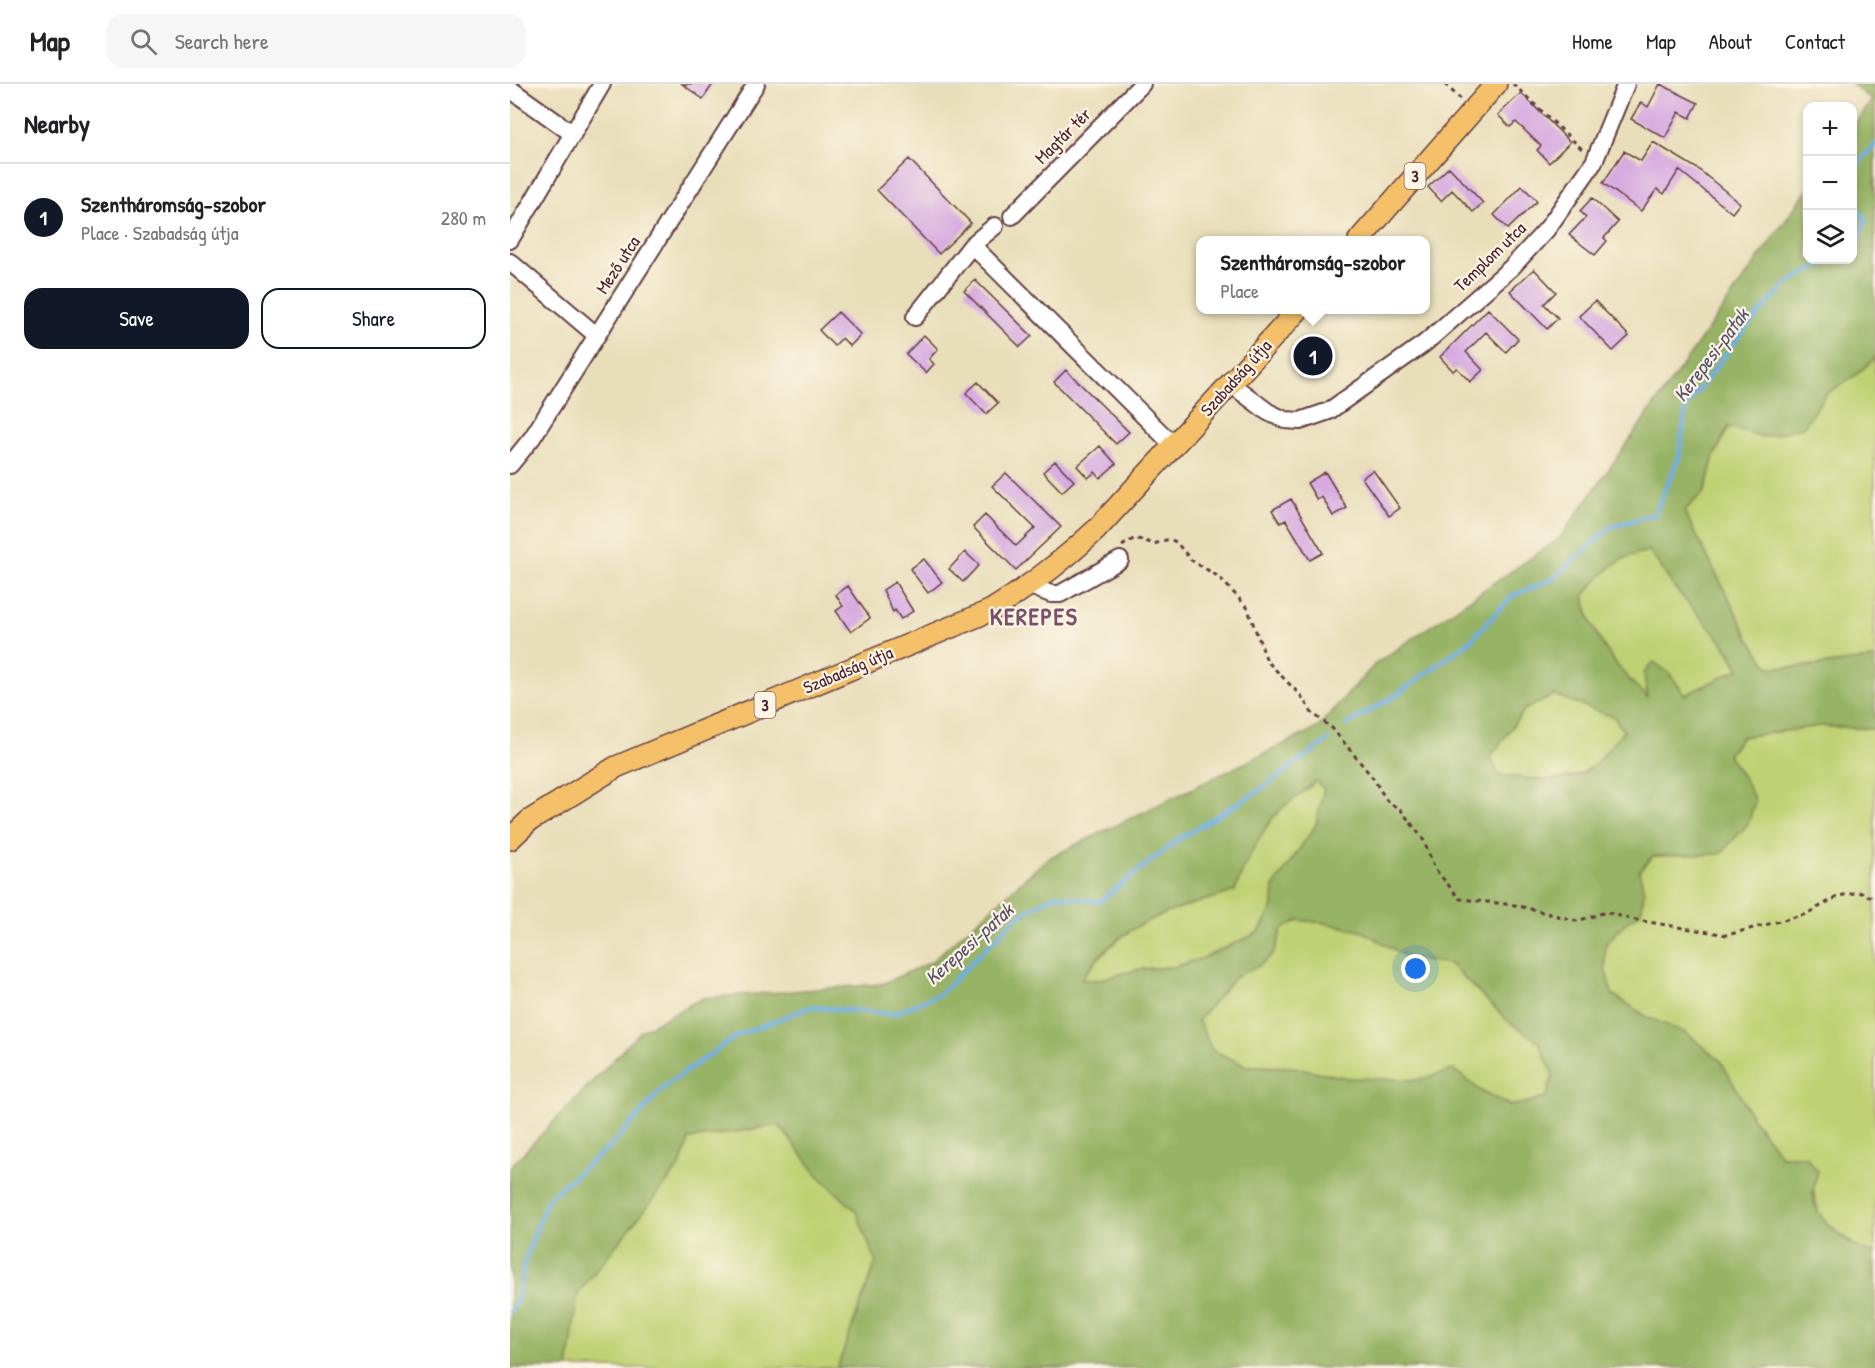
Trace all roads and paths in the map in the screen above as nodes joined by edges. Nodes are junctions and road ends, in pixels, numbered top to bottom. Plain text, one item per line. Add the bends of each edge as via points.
1 (602, 84) edge
2 (756, 84) edge
3 (1142, 84) edge
4 (1445, 84) edge
5 (1496, 84) edge
6 (1513, 84) edge
7 (1626, 84) edge
8 (510, 89) edge
9 (1472, 111) junction
10 (573, 134) junction
11 (1594, 162) junction
12 (1012, 216) dead end
13 (995, 226) dead end
14 (1363, 236) edge
15 (510, 240) edge
16 (972, 245) junction
17 (510, 262) edge
18 (1294, 314) edge
19 (915, 316) dead end
20 (596, 335) junction
21 (1232, 384) junction
22 (1174, 446) junction
23 (510, 465) edge
24 (1120, 560) joint
25 (1030, 586) junction
26 (510, 839) edge
27 (1875, 899) edge

1 - 10 street
2 - 20 street, Mező utca
3 - 12 street, Magtár tér
4 - 9 path
5 - 9 main road, 3
6 - 11 path
7 - 11 street, Templom utca
8 - 10 street
9 - 14 main road, 3
10 - 15 street
11 - 21 street, Templom utca via 1547,229 1512,267 1425,343 1329,411 1300,422 1285,420
13 - 16 street
16 - 19 street
16 - 22 street
17 - 20 street
18 - 21 main road, Szabadság útja / 3
20 - 23 street, Mező utca via 532,438
21 - 22 main road, Szabadság útja / 3
22 - 25 main road, Szabadság útja / 3 via 1096,530
24 - 25 street via 1060,594
24 - 27 path via 1122,545 1135,538 1154,544 1169,539 1191,560 1220,577 1247,607 1268,661 1312,713 1332,728 1387,801 1401,810 1423,839 1435,869 1460,899 1515,905 1577,921 1606,912 1727,935 1806,914 1839,896 1859,892
25 - 26 main road, Szabadság útja / 3 via 992,610 616,767 529,822

